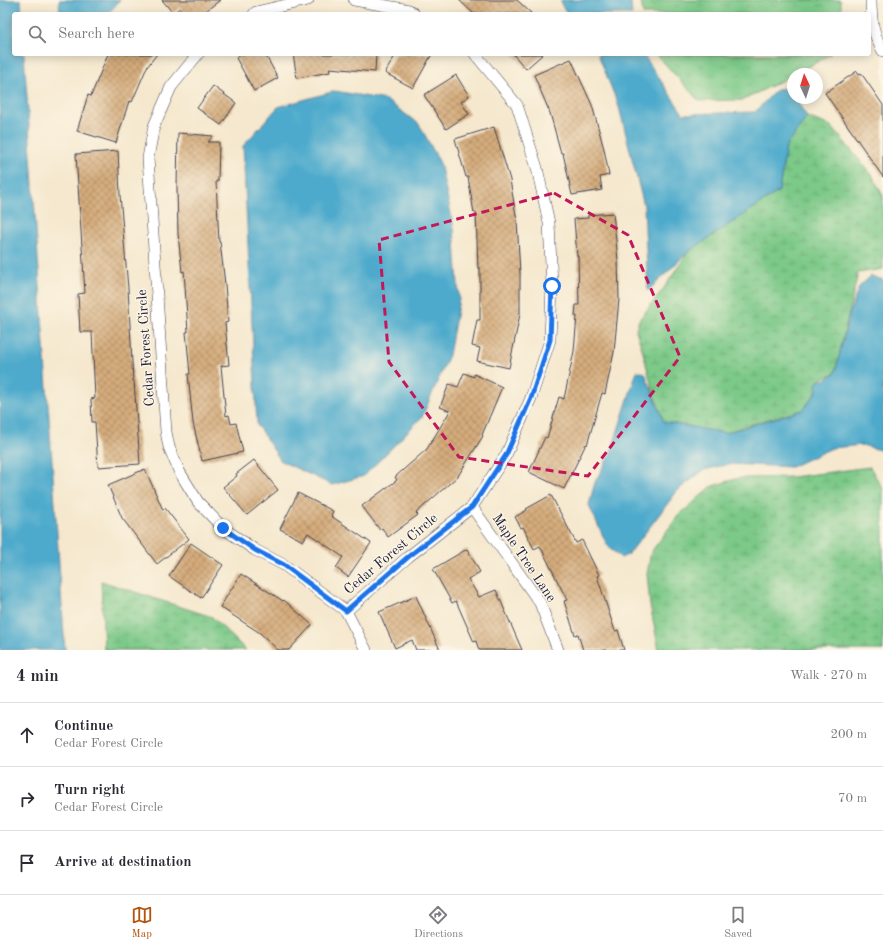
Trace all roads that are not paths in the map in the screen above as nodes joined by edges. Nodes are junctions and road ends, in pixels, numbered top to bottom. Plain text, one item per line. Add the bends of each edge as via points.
1 (308, 0) edge
2 (354, 0) edge
3 (871, 0) edge
4 (256, 12) edge
5 (412, 12) edge
6 (883, 51) edge
7 (196, 56) edge
8 (477, 56) edge
9 (472, 507) junction
10 (346, 611) junction
11 (366, 650) edge
12 (558, 650) edge

1 - 4 street
2 - 5 street
3 - 6 street via 873,32
7 - 10 street, Cedar Forest Circle via 171,87 154,126 148,158 168,447 198,502 223,528 255,550 284,565
8 - 9 street, Cedar Forest Circle via 517,105 537,168 549,223 552,286 550,340 531,398 506,455
9 - 10 street, Cedar Forest Circle via 408,557
9 - 12 street, Maple Tree Lane via 540,603
10 - 11 street

